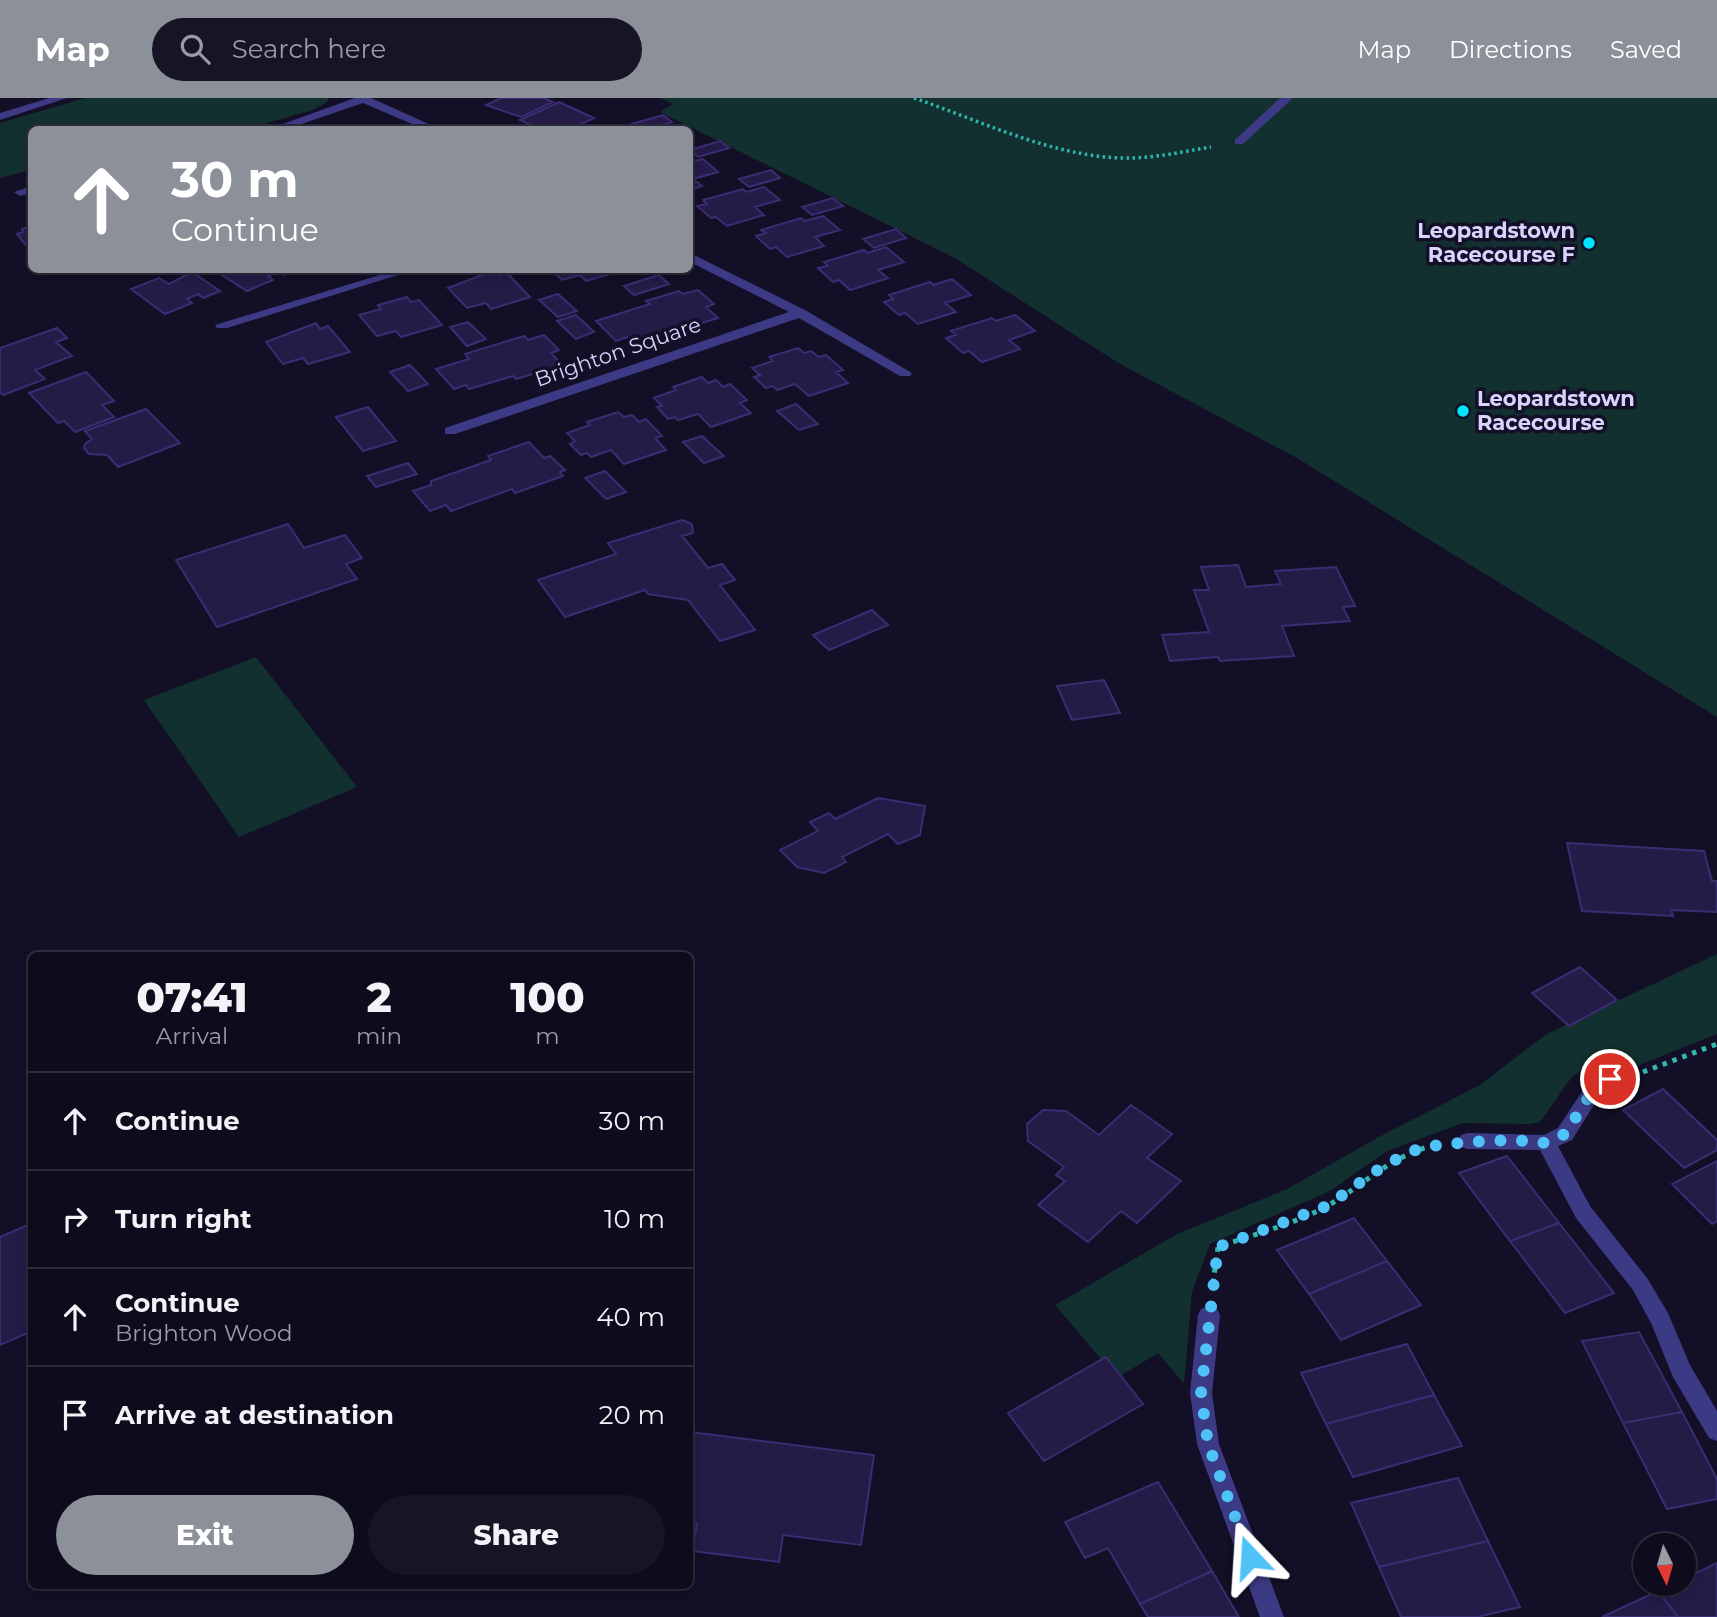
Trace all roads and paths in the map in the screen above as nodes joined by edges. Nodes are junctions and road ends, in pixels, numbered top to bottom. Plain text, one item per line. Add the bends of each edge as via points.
1 (61, 98) edge
2 (914, 98) edge
3 (1287, 98) edge
4 (362, 99) edge
5 (0, 117) edge
6 (283, 126) edge
7 (427, 126) edge
8 (1239, 142) joint
9 (693, 259) edge
10 (398, 273) edge
11 (800, 313) junction
12 (222, 325) dead end
13 (905, 373) dead end
14 (450, 430) dead end
15 (1717, 1044) edge
16 (1610, 1079) joint
17 (1468, 1142) joint
18 (1546, 1143) junction
19 (1209, 1315) joint
20 (1717, 1431) edge
21 (1272, 1617) edge

1 - 5 street
2 - 8 path via 1040,141 1108,158 1173,154
3 - 8 street
4 - 6 street
4 - 7 street
9 - 11 street
10 - 12 street
11 - 13 street
11 - 14 street, Brighton Square
15 - 16 path via 1618,1082
16 - 18 street via 1590,1095 1565,1134
17 - 18 street
17 - 19 path via 1422,1147 1385,1165 1327,1206 1218,1247
18 - 20 street via 1583,1212 1640,1284 1681,1370
19 - 21 street via 1201,1393 1208,1444

